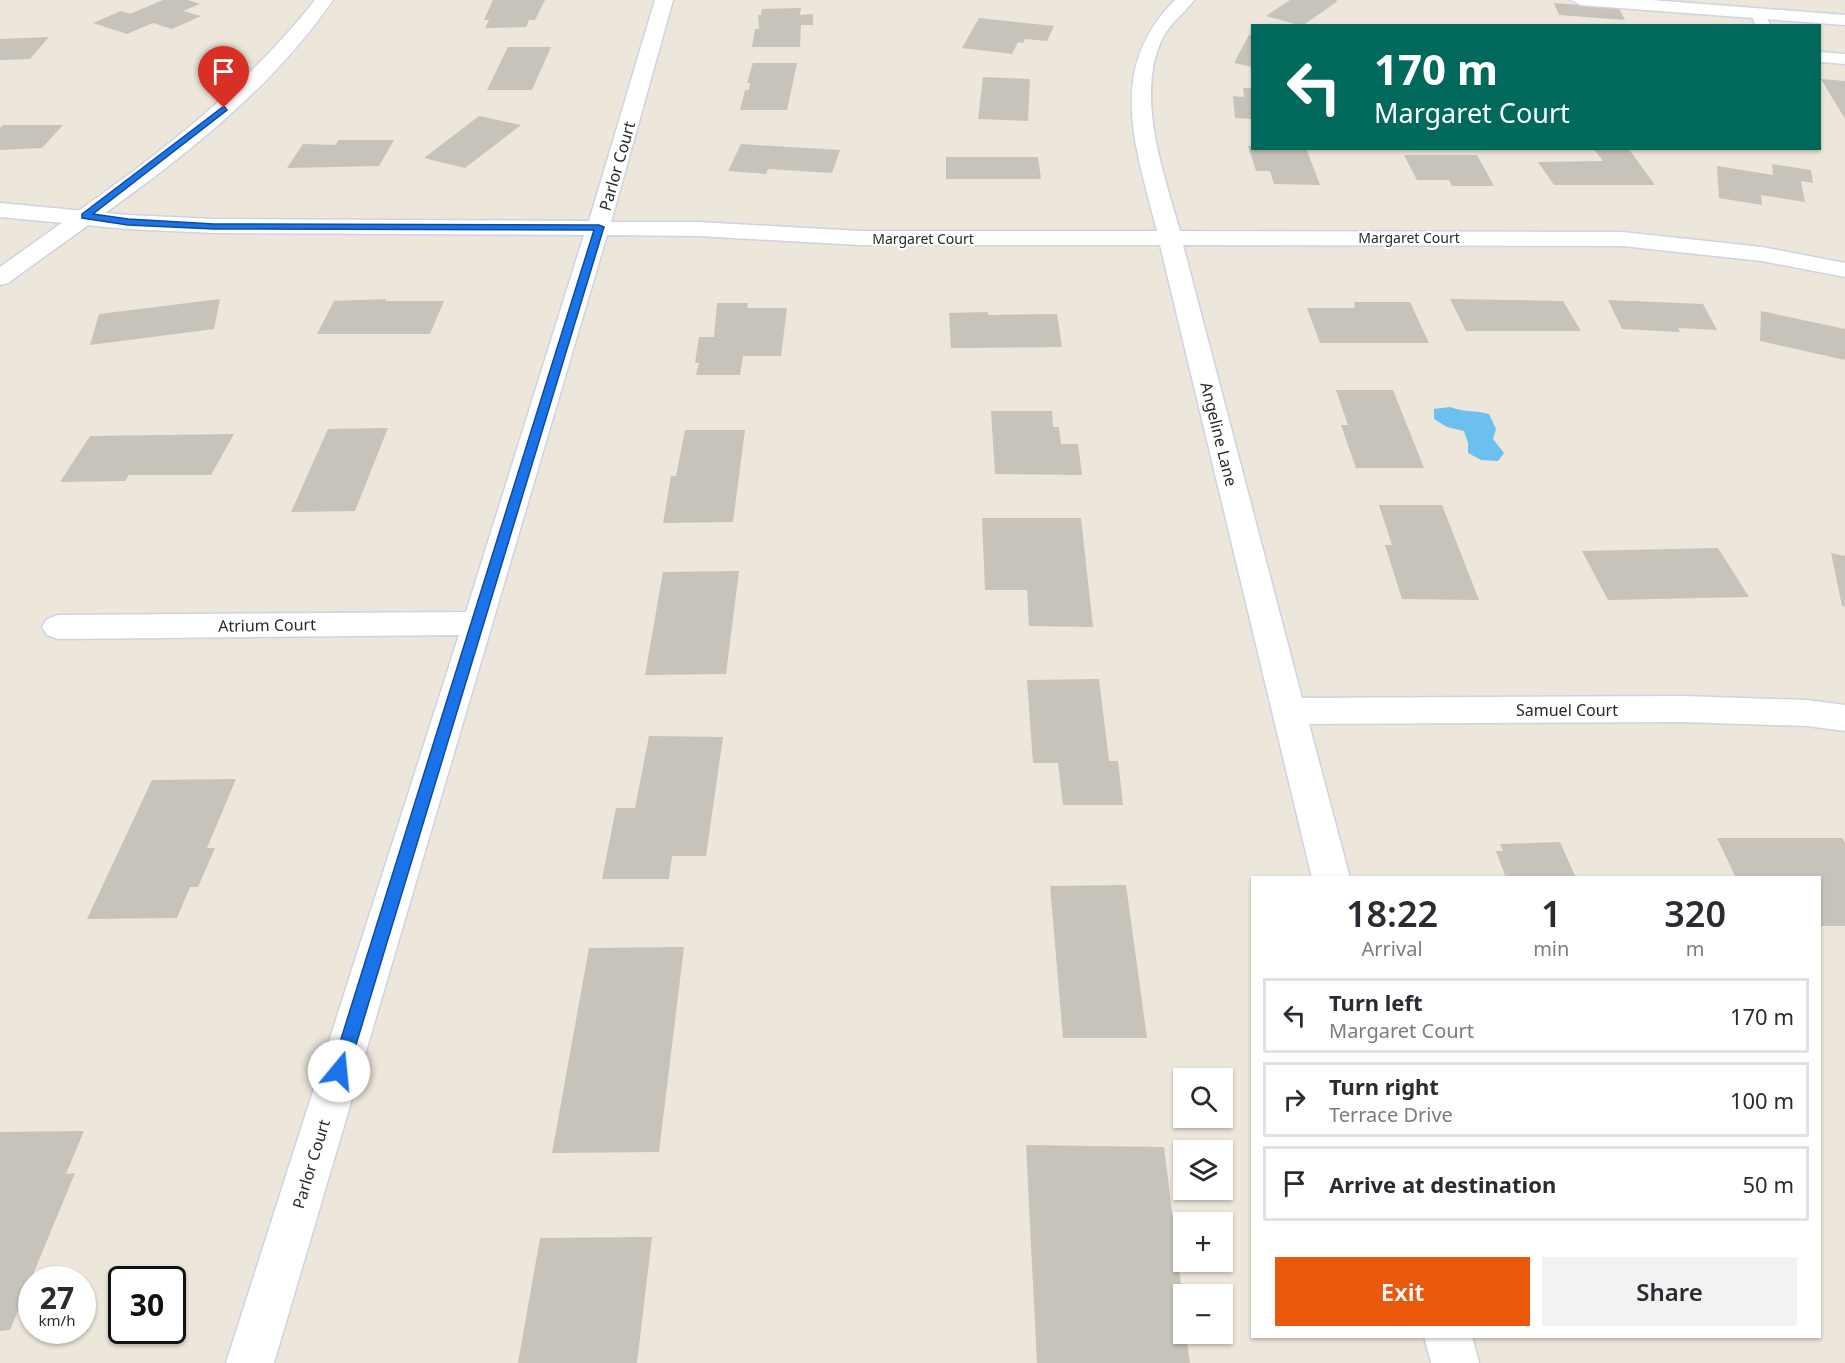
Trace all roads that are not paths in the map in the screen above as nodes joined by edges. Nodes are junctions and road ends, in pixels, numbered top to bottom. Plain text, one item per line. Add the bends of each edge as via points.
1 (324, 0) edge
2 (664, 0) edge
3 (1185, 0) edge
4 (1580, 0) edge
5 (1761, 20) edge
6 (1845, 20) edge
7 (1821, 57) edge
8 (1845, 59) edge
9 (0, 210) edge
10 (85, 216) junction
11 (599, 227) junction
12 (1170, 238) junction
13 (1845, 270) edge
14 (0, 278) edge
15 (477, 623) junction
16 (58, 627) dead end
17 (1289, 711) junction
18 (1845, 718) edge
19 (1330, 876) edge
20 (1449, 1338) edge
21 (250, 1363) edge
22 (1455, 1363) edge

1 - 10 street via 299,37 252,84
2 - 11 street, Parlor Court
3 - 12 street, Angeline Lane via 1166,18 1149,44 1140,73 1140,104
4 - 5 street
5 - 6 street
7 - 8 lane
9 - 10 street, Margaret Court
10 - 11 street, Margaret Court via 214,226
10 - 14 street
11 - 12 street, Margaret Court via 880,239
11 - 15 street, Parlor Court
12 - 13 street, Margaret Court via 1622,239 1743,250
12 - 17 street, Angeline Lane
15 - 16 street, Atrium Court
15 - 21 street, Parlor Court
17 - 18 street, Samuel Court via 1683,709
17 - 19 street, Angeline Lane
20 - 22 street

